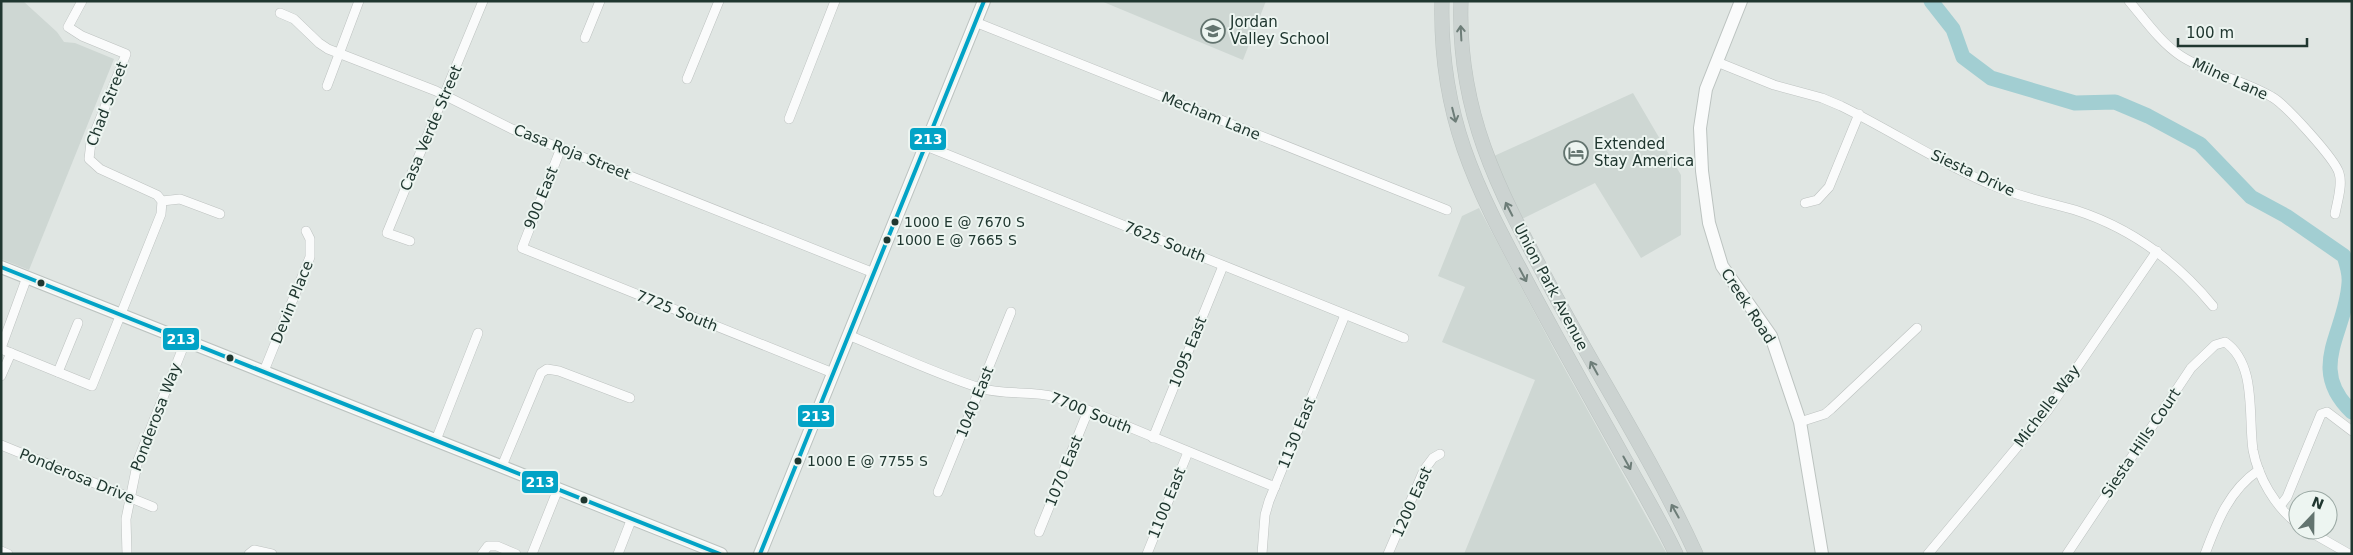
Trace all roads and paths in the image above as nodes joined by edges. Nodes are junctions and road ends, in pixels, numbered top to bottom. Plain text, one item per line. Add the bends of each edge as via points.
1 (82, 1) edge
2 (359, 1) edge
3 (483, 1) edge
4 (600, 1) edge
5 (719, 1) edge
6 (835, 1) edge
7 (984, 1) edge
8 (1442, 1) edge
9 (1461, 1) edge
10 (1741, 1) edge
11 (2130, 1) edge
12 (280, 13) dead end
13 (975, 22) junction
14 (585, 38) dead end
15 (338, 53) junction
16 (1717, 62) junction
17 (688, 79) dead end
18 (327, 86) dead end
19 (445, 95) junction
20 (1859, 114) junction
21 (789, 119) dead end
22 (926, 146) junction
23 (561, 148) junction
24 (162, 201) junction
25 (1805, 203) dead end
26 (1447, 210) dead end
27 (220, 214) dead end
28 (2335, 214) dead end
29 (306, 231) dead end
30 (410, 241) dead end
31 (522, 248) joint
32 (2157, 251) junction
33 (1223, 266) junction
34 (1, 267) edge
35 (874, 273) junction
36 (28, 277) junction
37 (2213, 306) dead end
38 (1011, 312) dead end
39 (121, 314) junction
40 (1345, 315) junction
41 (78, 322) dead end
42 (1917, 328) dead end
43 (478, 333) dead end
44 (848, 335) junction
45 (1404, 338) dead end
46 (186, 340) junction
47 (1, 348) edge
48 (11, 353) junction
49 (58, 372) junction
50 (264, 372) junction
51 (833, 373) junction
52 (1, 376) edge
53 (980, 388) junction
54 (630, 398) dead end
55 (1088, 411) junction
56 (1800, 422) junction
57 (2352, 431) edge
58 (1153, 438) junction
59 (436, 440) junction
60 (1, 445) edge
61 (1188, 452) junction
62 (1440, 454) dead end
63 (502, 466) junction
64 (2259, 470) junction
65 (1275, 487) junction
66 (558, 489) junction
67 (938, 492) dead end
68 (129, 496) junction
69 (2280, 506) junction
70 (153, 508) dead end
71 (2288, 514) edge
72 (632, 518) junction
73 (1039, 532) dead end
74 (2324, 540) edge
75 (1, 551) edge
76 (251, 552) edge
77 (2346, 553) edge
78 (8, 554) edge
79 (126, 554) edge
80 (272, 554) edge
81 (482, 554) edge
82 (516, 554) edge
83 (532, 554) edge
84 (618, 554) edge
85 (720, 554) edge
86 (760, 554) edge
87 (1147, 554) edge
88 (1262, 554) edge
89 (1388, 554) edge
90 (1676, 554) edge
91 (1696, 554) edge
92 (1822, 554) edge
93 (1928, 554) edge
94 (2067, 554) edge
95 (2205, 554) edge

1 - 24 street, Chad Street via 68,28 126,54 91,142 89,159 100,169 152,191
2 - 15 street
3 - 19 street, Casa Verde Street
4 - 14 street
5 - 17 street
6 - 21 street
7 - 13 street
8 -> 90 main road, Union Park Avenue via 1449,94 1463,148 1480,193
91 -> 9 main road, Union Park Avenue via 1496,181 1483,149 1467,87
10 - 16 street, Creek Road
11 - 28 street, Milne Lane via 2154,31 2181,56 2282,104 2339,172 2340,188
12 - 15 street, Casa Roja Street via 294,19 319,43
13 - 22 street
13 - 26 street, Mecham Lane
15 - 18 street
15 - 19 street, Casa Roja Street
16 - 20 street, Siesta Drive
16 - 56 street, Creek Road via 1706,89 1700,135 1709,224 1722,266 1771,336
19 - 23 street, Casa Roja Street via 512,129
19 - 30 street, Casa Verde Street via 387,233
20 - 25 street via 1829,187 1817,200
20 - 32 street, Siesta Drive via 1974,177 2013,193 2094,217
22 - 33 street, 7625 South
22 - 35 street
23 - 31 street, 900 East
23 - 35 street, Casa Roja Street
24 - 27 street via 180,199
24 - 39 street via 161,214
29 - 50 street, Devin Place via 310,238 310,257
31 - 51 street, 7725 South
32 - 37 street, Siesta Drive via 2195,284
32 - 93 street, Michelle Way via 2048,410
33 - 40 street, 7625 South
33 - 58 street, 1095 East
34 - 36 street
35 - 44 street
36 - 39 street
36 - 47 street
38 - 53 street, 1040 East
39 - 46 street
39 - 49 street via 92,386
40 - 45 street, 7625 South
40 - 65 street, 1130 East
41 - 49 street
42 - 56 street via 1831,409
43 - 59 street
44 - 51 street
44 - 53 street, 7700 South
46 - 50 street
46 - 68 street, Ponderosa Way via 141,453
47 - 48 street
48 - 49 street
48 - 52 street
50 - 59 street
51 - 86 street
53 - 55 street, 7700 South via 1003,393 1044,394
53 - 67 street, 1040 East
54 - 63 street via 559,371 541,372
55 - 58 street, 7700 South
55 - 73 street, 1070 East
56 - 92 street, Creek Road
57 - 69 street via 2326,412 2321,414 2287,497
58 - 61 street, 7700 South
59 - 63 street
60 - 68 street, Ponderosa Drive
61 - 65 street, 7700 South
61 - 87 street, 1100 East
62 - 89 street, 1200 East via 1424,470
63 - 66 street
64 - 69 street
64 - 94 street, Siesta Hills Court via 2253,449 2247,377 2236,354 2225,342 2215,345 2192,368
64 - 95 street via 2242,484 2225,506
65 - 88 street, 1130 East via 1265,515
66 - 72 street
66 - 83 street
68 - 70 street, Ponderosa Drive
68 - 79 street, Ponderosa Way
69 - 71 street
72 - 84 street
72 - 85 street
74 - 77 street
75 - 78 street
76 - 80 street
81 - 82 street via 492,545

